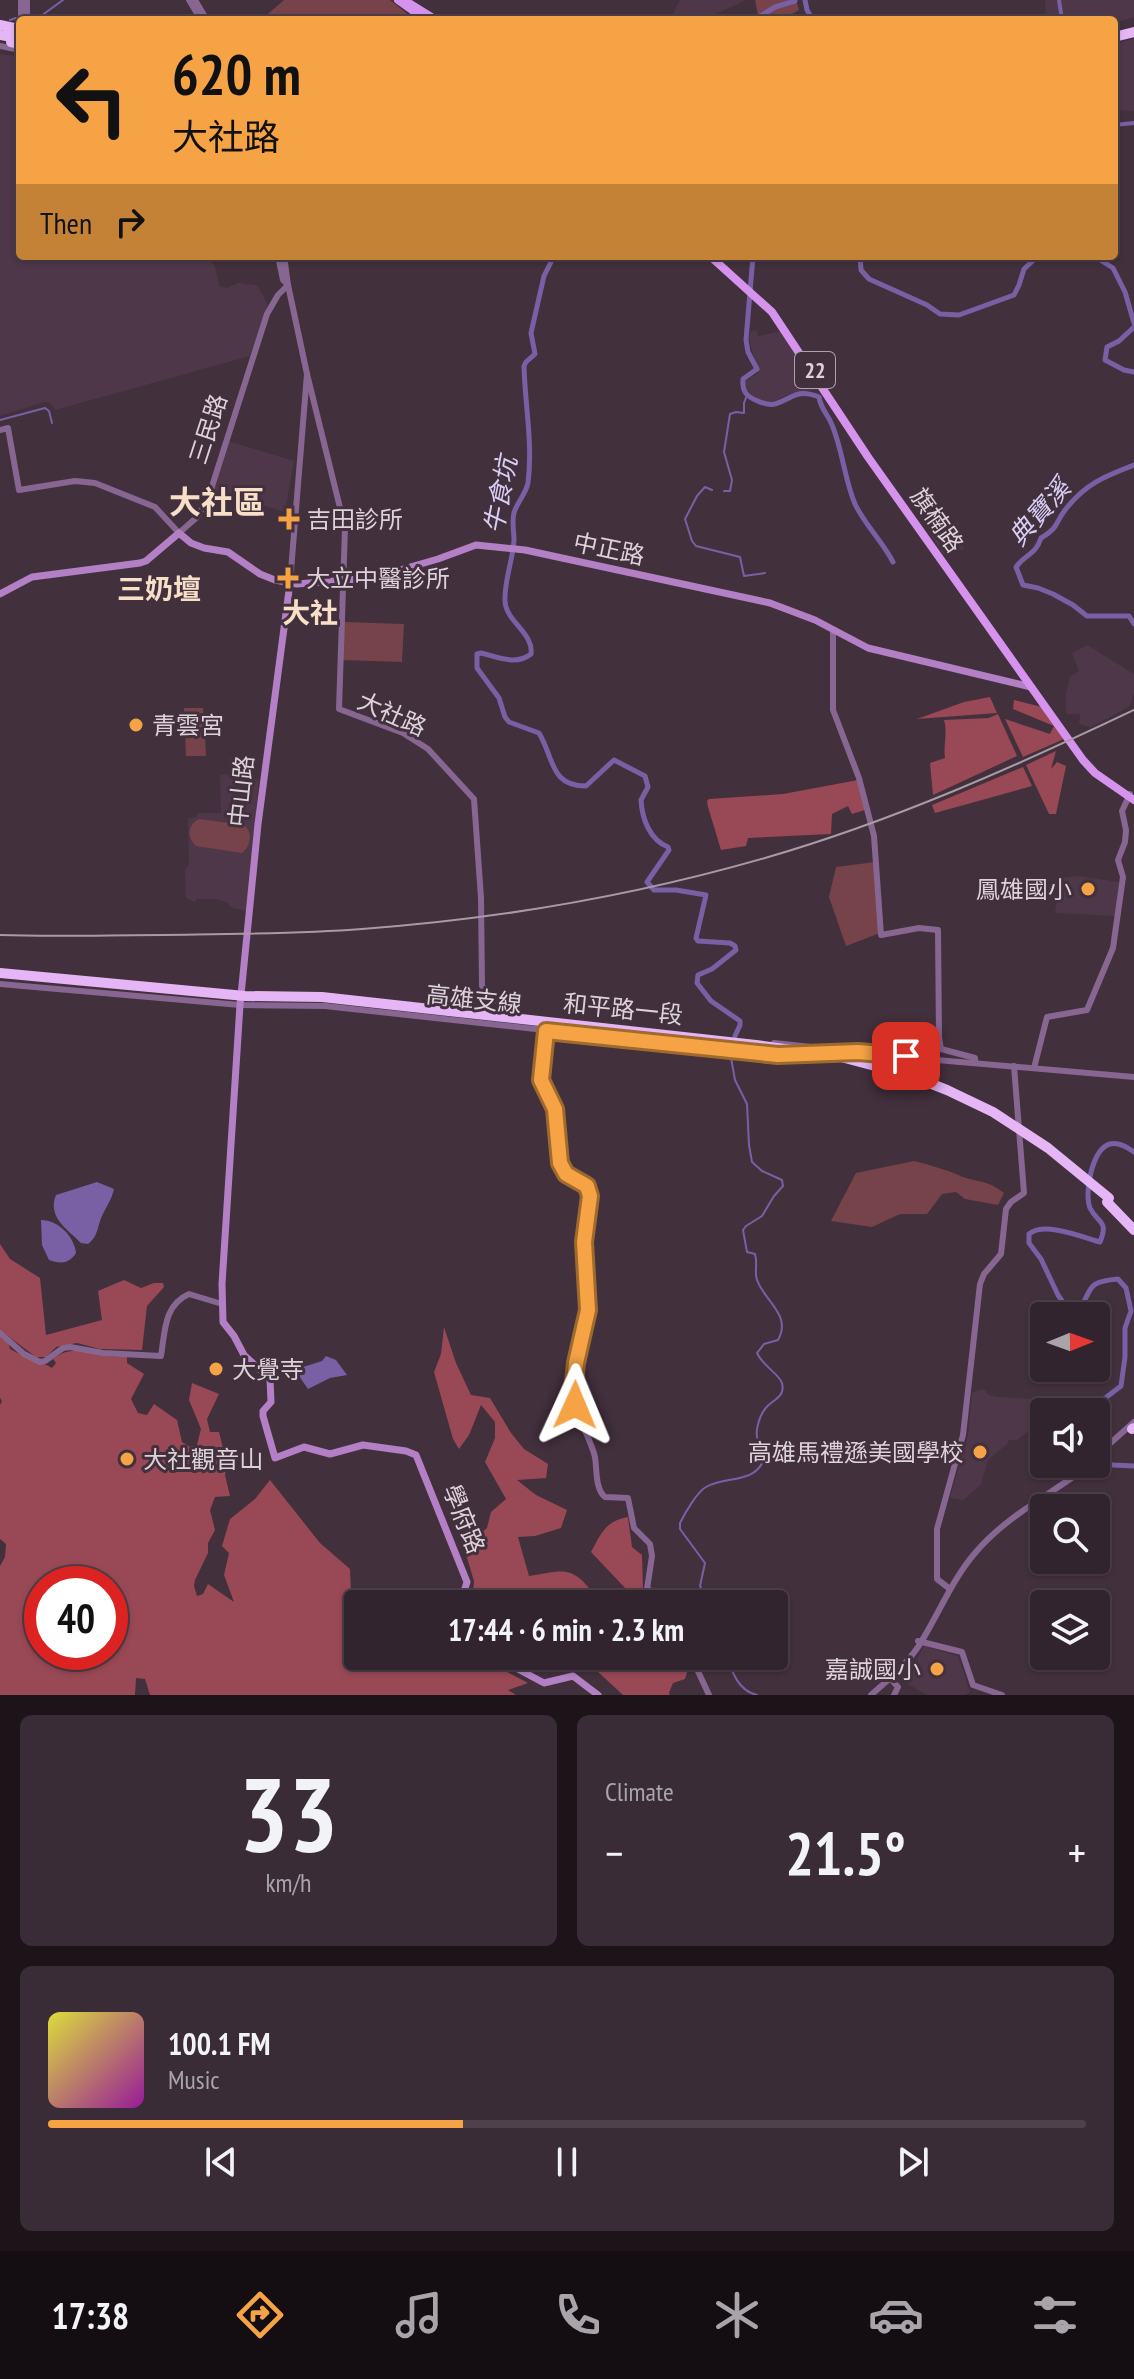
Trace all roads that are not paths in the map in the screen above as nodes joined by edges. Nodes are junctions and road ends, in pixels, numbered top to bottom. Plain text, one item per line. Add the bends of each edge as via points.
1 (395, 0) edge
2 (412, 7) edge
3 (282, 260) edge
4 (718, 260) edge
5 (288, 285) junction
6 (307, 374) junction
7 (0, 432) edge
8 (179, 533) junction
9 (342, 580) junction
10 (290, 583) junction
11 (0, 594) edge
12 (833, 631) junction
13 (1032, 687) junction
14 (1132, 797) edge
15 (0, 974) edge
16 (0, 984) edge
17 (241, 998) junction
18 (512, 1015) junction
19 (546, 1031) junction
20 (858, 1052) junction
21 (975, 1062) junction
22 (1014, 1066) junction
23 (1034, 1068) junction
24 (1134, 1077) edge
25 (1108, 1200) junction
26 (1131, 1219) edge
27 (1134, 1230) edge
28 (222, 1293) junction
29 (209, 1300) junction
30 (222, 1304) junction
31 (0, 1333) edge
32 (1134, 1425) edge
33 (1110, 1446) edge
34 (1070, 1478) edge
35 (949, 1588) junction
36 (464, 1590) edge
37 (649, 1590) edge
38 (919, 1641) junction
39 (520, 1670) edge
40 (697, 1670) edge
41 (889, 1677) junction
42 (598, 1695) edge
43 (709, 1695) edge
44 (869, 1695) edge
45 (894, 1695) edge
46 (1002, 1695) edge

1 - 2 main road
3 - 5 street, 中山路
4 - 13 main road, 旗楠路 / 22 via 776,313
5 - 6 street, 中山路
5 - 8 street, 三民路 via 267,314 207,502
6 - 9 street, 大社路 via 345,528
6 - 10 street, 中山路
7 - 8 street via 9,430 19,490 95,483 155,507
8 - 10 main road, 中正路 via 191,543 228,552 260,574
8 - 11 main road, 三民路 via 146,561 32,577
9 - 10 main road, 中正路
9 - 12 main road, 中正路 via 381,576 476,545 513,548 770,603
9 - 18 street, 大社路 via 339,709 403,733 428,749 474,799 482,986
10 - 17 main road, 中山路 via 265,758
12 - 13 main road, 中正路 via 868,648
12 - 21 street via 833,710 874,836 881,935 938,930 941,1049
13 - 14 main road, 旗楠路 / 22 via 1090,766
14 - 23 street via 1122,811 1126,830 1118,860 1123,877 1113,948 1087,1010 1047,1017
15 - 17 street
15 - 25 highway, 高雄支線, bridge via 245,996 322,997 841,1057 909,1075 993,1112 1048,1148
16 - 17 street via 213,1003
17 - 18 street, 和平路一段 via 275,992 338,994
17 - 19 street, 和平路一段
17 - 28 main road, 中山路
18 - 20 street, 和平路一段
19 - 20 street, 和平路一段 via 778,1055
19 - 37 street via 541,1080 555,1109 560,1163 566,1174 587,1186 590,1196 584,1242 588,1310 576,1363 575,1405 587,1430 600,1493 628,1498 635,1530 650,1544
20 - 21 street, 和平路一段
21 - 22 street, 和平路一段
22 - 23 street, 和平路一段
22 - 35 street via 1024,1193 1006,1209 1001,1254 980,1284 963,1435 937,1529 937,1579
23 - 24 street, 和平路一段
25 - 26 highway, 高雄支線
25 - 27 highway, 高雄支線
28 - 29 street
28 - 30 main road, 中山路
29 - 30 street
29 - 31 street via 189,1294 176,1301 161,1356 70,1347 45,1361 24,1354
30 - 36 main road, 學府路 via 223,1322 244,1355 270,1379 271,1402 263,1413 275,1458 304,1447 326,1454 363,1445 416,1455 467,1582
32 - 33 street
34 - 35 street via 996,1527
35 - 38 street
38 - 41 street
38 - 46 street via 962,1652 973,1685
39 - 42 main road via 544,1683 573,1676
40 - 43 street
41 - 44 street
41 - 45 street via 898,1687

